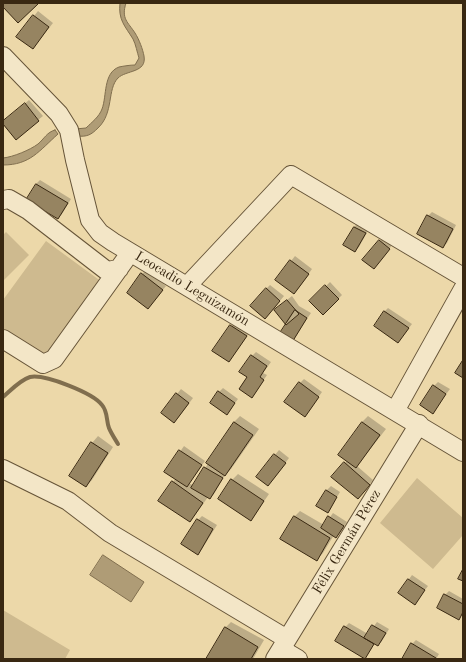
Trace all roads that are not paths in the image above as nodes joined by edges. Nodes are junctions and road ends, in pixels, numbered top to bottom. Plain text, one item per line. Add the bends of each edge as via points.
1 (3, 56) edge
2 (3, 200) edge
3 (130, 253) junction
4 (119, 269) junction
5 (463, 278) edge
6 (187, 286) junction
7 (463, 289) edge
8 (3, 340) edge
9 (395, 411) junction
10 (419, 424) junction
11 (463, 452) edge
12 (3, 469) edge
13 (281, 649) edge
14 (298, 659) edge

1 - 3 street, Leocadio Leguizamón via 59,114 69,130 90,220 100,233
2 - 4 street via 9,199 28,210 107,271
3 - 4 street
3 - 6 street, Leocadio Leguizamón
4 - 8 street via 54,359 43,364
5 - 6 street via 291,175
6 - 9 street, Leocadio Leguizamón
7 - 9 street
9 - 10 street, Leocadio Leguizamón
10 - 11 street, Leocadio Leguizamón
10 - 13 street, Félix Germán Pérez
12 - 13 street via 68,501 110,533
13 - 14 street

